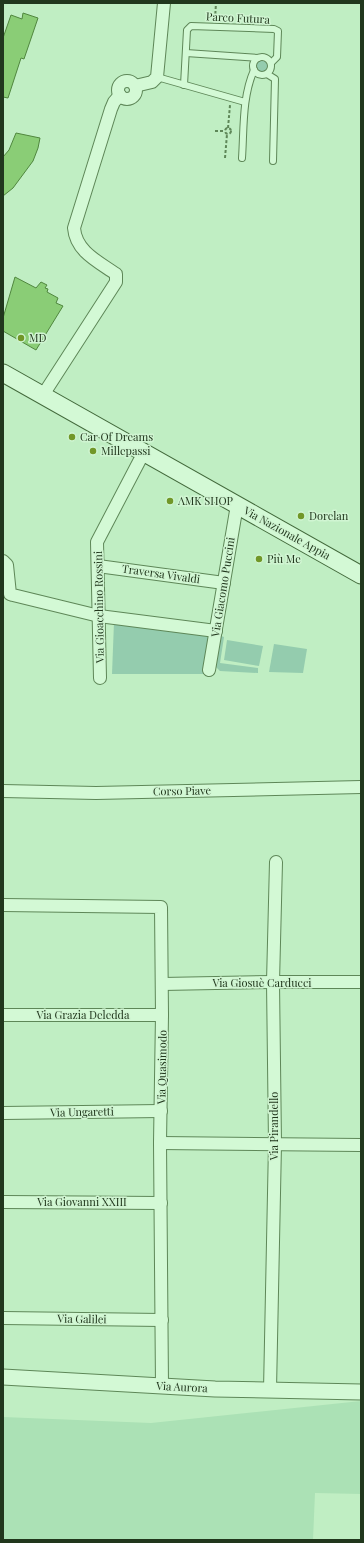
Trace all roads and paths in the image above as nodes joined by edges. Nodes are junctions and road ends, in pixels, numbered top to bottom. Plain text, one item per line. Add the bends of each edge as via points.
1 (164, 3) edge
2 (216, 3) edge
3 (215, 26) junction
4 (186, 53) junction
5 (258, 58) junction
6 (271, 63) junction
7 (254, 70) junction
8 (267, 74) junction
9 (157, 76) junction
10 (184, 85) junction
11 (231, 98) junction
12 (245, 102) junction
13 (228, 128) junction
14 (216, 131) dead end
15 (225, 131) junction
16 (227, 134) junction
17 (225, 158) dead end
18 (242, 158) dead end
19 (273, 161) dead end
20 (3, 373) edge
21 (43, 395) junction
22 (144, 452) junction
23 (237, 505) junction
24 (3, 561) edge
25 (98, 566) junction
26 (361, 575) edge
27 (224, 583) junction
28 (99, 616) junction
29 (216, 631) junction
30 (209, 670) dead end
31 (100, 678) dead end
32 (361, 787) edge
33 (3, 791) edge
34 (276, 862) dead end
35 (3, 905) edge
36 (273, 982) junction
37 (361, 982) edge
38 (162, 984) junction
39 (3, 1015) edge
40 (162, 1015) junction
41 (161, 1111) junction
42 (3, 1113) edge
43 (160, 1143) junction
44 (275, 1144) junction
45 (361, 1145) edge
46 (3, 1202) edge
47 (161, 1203) junction
48 (3, 1318) edge
49 (162, 1320) junction
50 (3, 1377) edge
51 (162, 1386) junction
52 (270, 1390) junction
53 (361, 1392) edge

1 - 9 street
2 - 3 path
3 - 4 lane, Parco Futura via 191,26 188,30
3 - 6 lane, Parco Futura via 274,28 278,31 277,57
4 - 5 lane
4 - 10 lane, Parco Futura
5 - 6 lane via 267,58
5 - 7 lane via 253,64
6 - 8 lane via 271,69
7 - 8 lane via 261,75
7 - 12 lane
8 - 19 lane via 275,79
9 - 10 lane
9 - 21 street via 152,82 135,86 132,82 124,82 120,86 120,95 110,109 74,228 82,250 116,274 116,282
10 - 11 lane
11 - 12 lane
11 - 13 path
12 - 18 lane
13 - 15 path
13 - 16 path via 231,132
14 - 15 path
15 - 16 path
16 - 17 path
20 - 21 main road, Via Nazionale Appia
21 - 22 main road, Via Nazionale Appia
22 - 23 main road, Via Nazionale Appia
22 - 25 street, Via Gioacchino Rossini via 97,542
23 - 26 main road, Via Nazionale Appia
23 - 27 street, Via Giacomo Puccini
24 - 28 street via 7,565 10,594
25 - 27 street, Traversa Vivaldi
25 - 28 street, Via Gioacchino Rossini
27 - 29 street, Via Giacomo Puccini
28 - 29 street
28 - 31 street, Via Gioacchino Rossini
29 - 30 street, Via Giacomo Puccini
32 - 33 street, Corso Piave via 96,793
34 - 36 street, Via Pirandello
35 - 38 street, Via Quasimodo via 161,907
36 - 37 street, Via Giosuè Carducci
36 - 38 street, Via Giosuè Carducci
36 - 44 street, Via Pirandello
38 - 40 street, Via Quasimodo
39 - 40 street, Via Grazia Deledda
40 - 41 street, Via Quasimodo
41 - 42 street, Via Ungaretti
41 - 43 street, Via Quasimodo
43 - 44 street
43 - 47 street, Via Quasimodo
44 - 45 street
44 - 52 street, Via Pirandello
46 - 47 street, Via Giovanni XXIII
47 - 49 street, Via Quasimodo
48 - 49 street, Via Galilei
49 - 51 street, Via Quasimodo
50 - 51 street, Via Aurora
51 - 52 street, Via Aurora
52 - 53 street, Via Aurora

